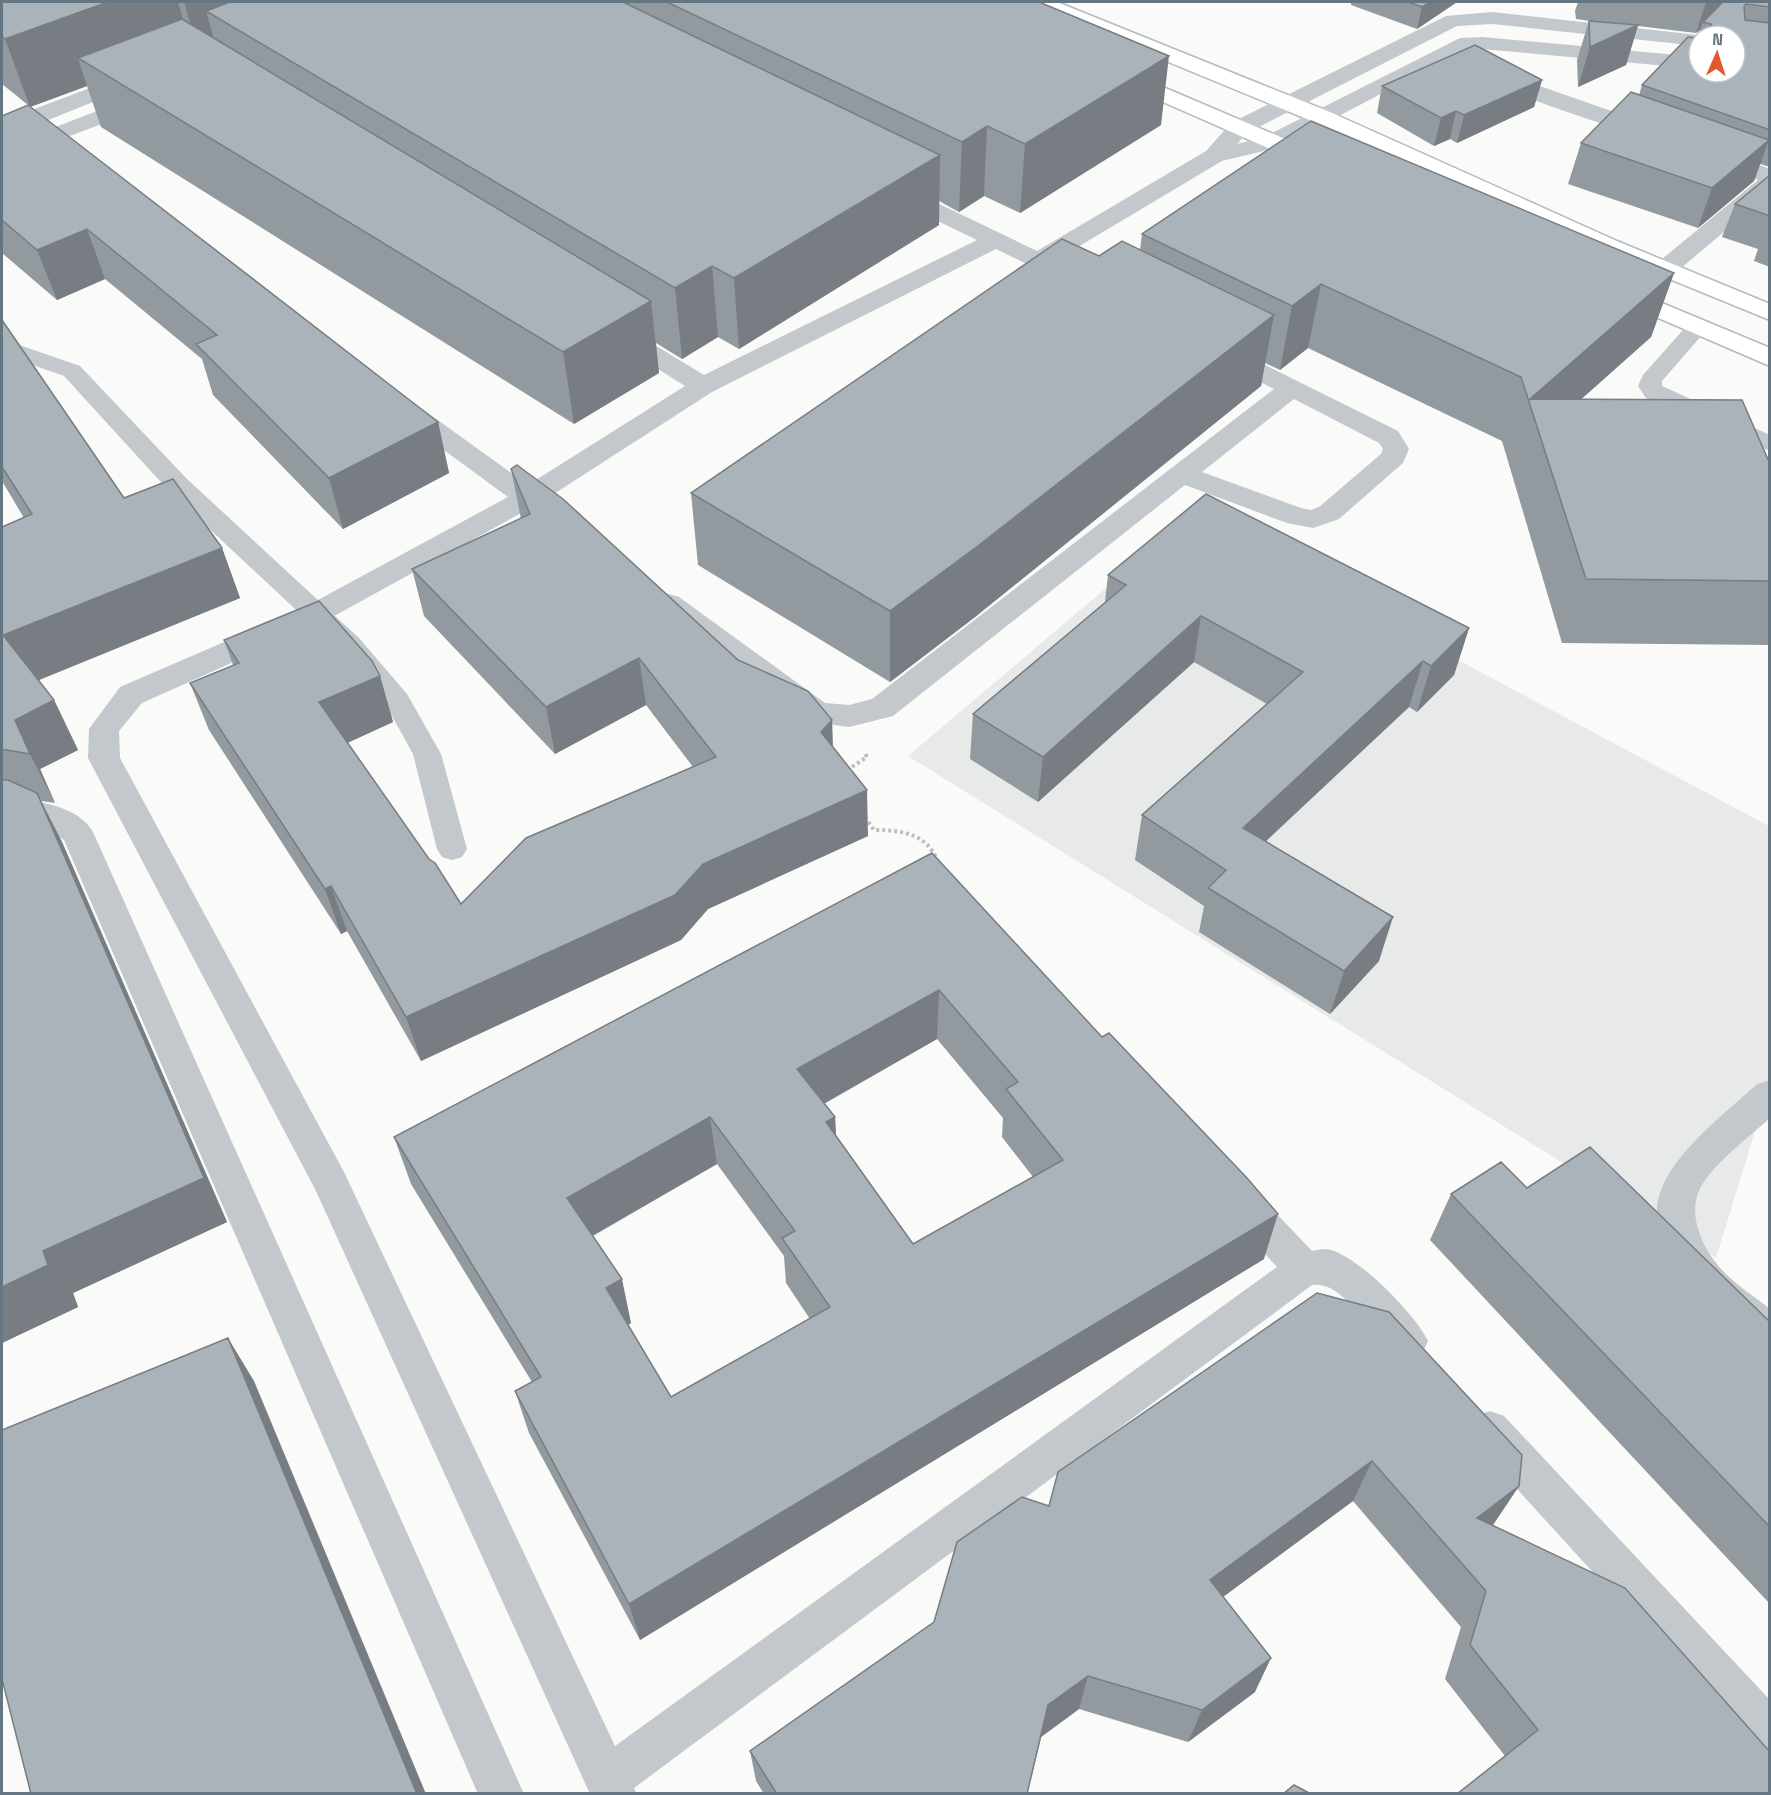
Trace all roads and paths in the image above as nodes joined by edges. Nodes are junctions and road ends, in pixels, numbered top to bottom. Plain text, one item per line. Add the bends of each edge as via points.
1 (1040, 2) edge
2 (1469, 6) edge
3 (1687, 39) edge
4 (1465, 43) junction
5 (1687, 62) edge
6 (1102, 67) edge
7 (150, 71) edge
8 (163, 93) edge
9 (1284, 103) junction
10 (1322, 117) junction
11 (1239, 128) junction
12 (1664, 137) edge
13 (1272, 142) junction
14 (1696, 148) edge
15 (1214, 156) junction
16 (1729, 160) junction
17 (1770, 164) edge
18 (1337, 170) edge
19 (1770, 179) edge
20 (877, 182) edge
21 (994, 241) junction
22 (1039, 260) junction
23 (1665, 269) junction
24 (1596, 282) edge
25 (1092, 287) edge
26 (1770, 314) edge
27 (602, 323) edge
28 (1698, 327) junction
29 (1197, 340) edge
30 (2, 346) edge
31 (1770, 358) edge
32 (703, 386) junction
33 (1292, 388) junction
34 (385, 395) edge
35 (1770, 444) edge
36 (1182, 474) junction
37 (527, 498) junction
38 (574, 533) edge
39 (649, 588) edge
40 (315, 614) junction
41 (849, 716) junction
42 (842, 773) edge
43 (861, 813) edge
44 (2, 816) edge
45 (452, 849) dead end
46 (938, 864) edge
47 (1770, 1095) edge
48 (1214, 1174) edge
49 (1304, 1269) junction
50 (1770, 1333) edge
51 (1432, 1368) edge
52 (1464, 1402) edge
53 (1770, 1733) edge
54 (610, 1787) edge
55 (501, 1794) edge

1 - 9 street
2 - 3 street via 1492,18
2 - 4 street
2 - 9 street
4 - 5 street
4 - 10 street
4 - 12 street via 1479,64 1522,88
6 - 11 street
7 - 8 street via 23,124 51,146
9 - 10 street
9 - 11 street
10 - 13 street
10 - 23 street
11 - 13 street
11 - 15 street
13 - 15 street
13 - 18 street
14 - 16 street
15 - 22 street
16 - 17 street
16 - 19 street
19 - 23 street
20 - 21 street
21 - 22 street
21 - 32 street
22 - 25 street
23 - 26 street
24 - 28 street
27 - 32 street
28 - 31 street
28 - 35 lane via 1650,380 1654,393
29 - 33 street
30 - 40 lane via 72,371 178,485
32 - 37 street
33 - 36 street
33 - 36 street via 1389,437 1396,449 1394,457 1329,513 1313,519 1297,517
34 - 37 street
36 - 41 street via 882,708
37 - 38 street
37 - 40 street
39 - 41 street via 818,713
40 - 45 lane via 350,645 397,701 427,754
40 - 54 street via 131,695 104,729 104,758 331,1183
41 - 42 path via 867,757
43 - 46 path via 874,830 895,829 923,839
44 - 55 street via 21,812 54,817 77,832
47 - 50 street via 1692,1168 1675,1210 1680,1234 1712,1286
48 - 49 street
49 - 51 street via 1326,1266 1352,1281
49 - 54 street
52 - 53 street

